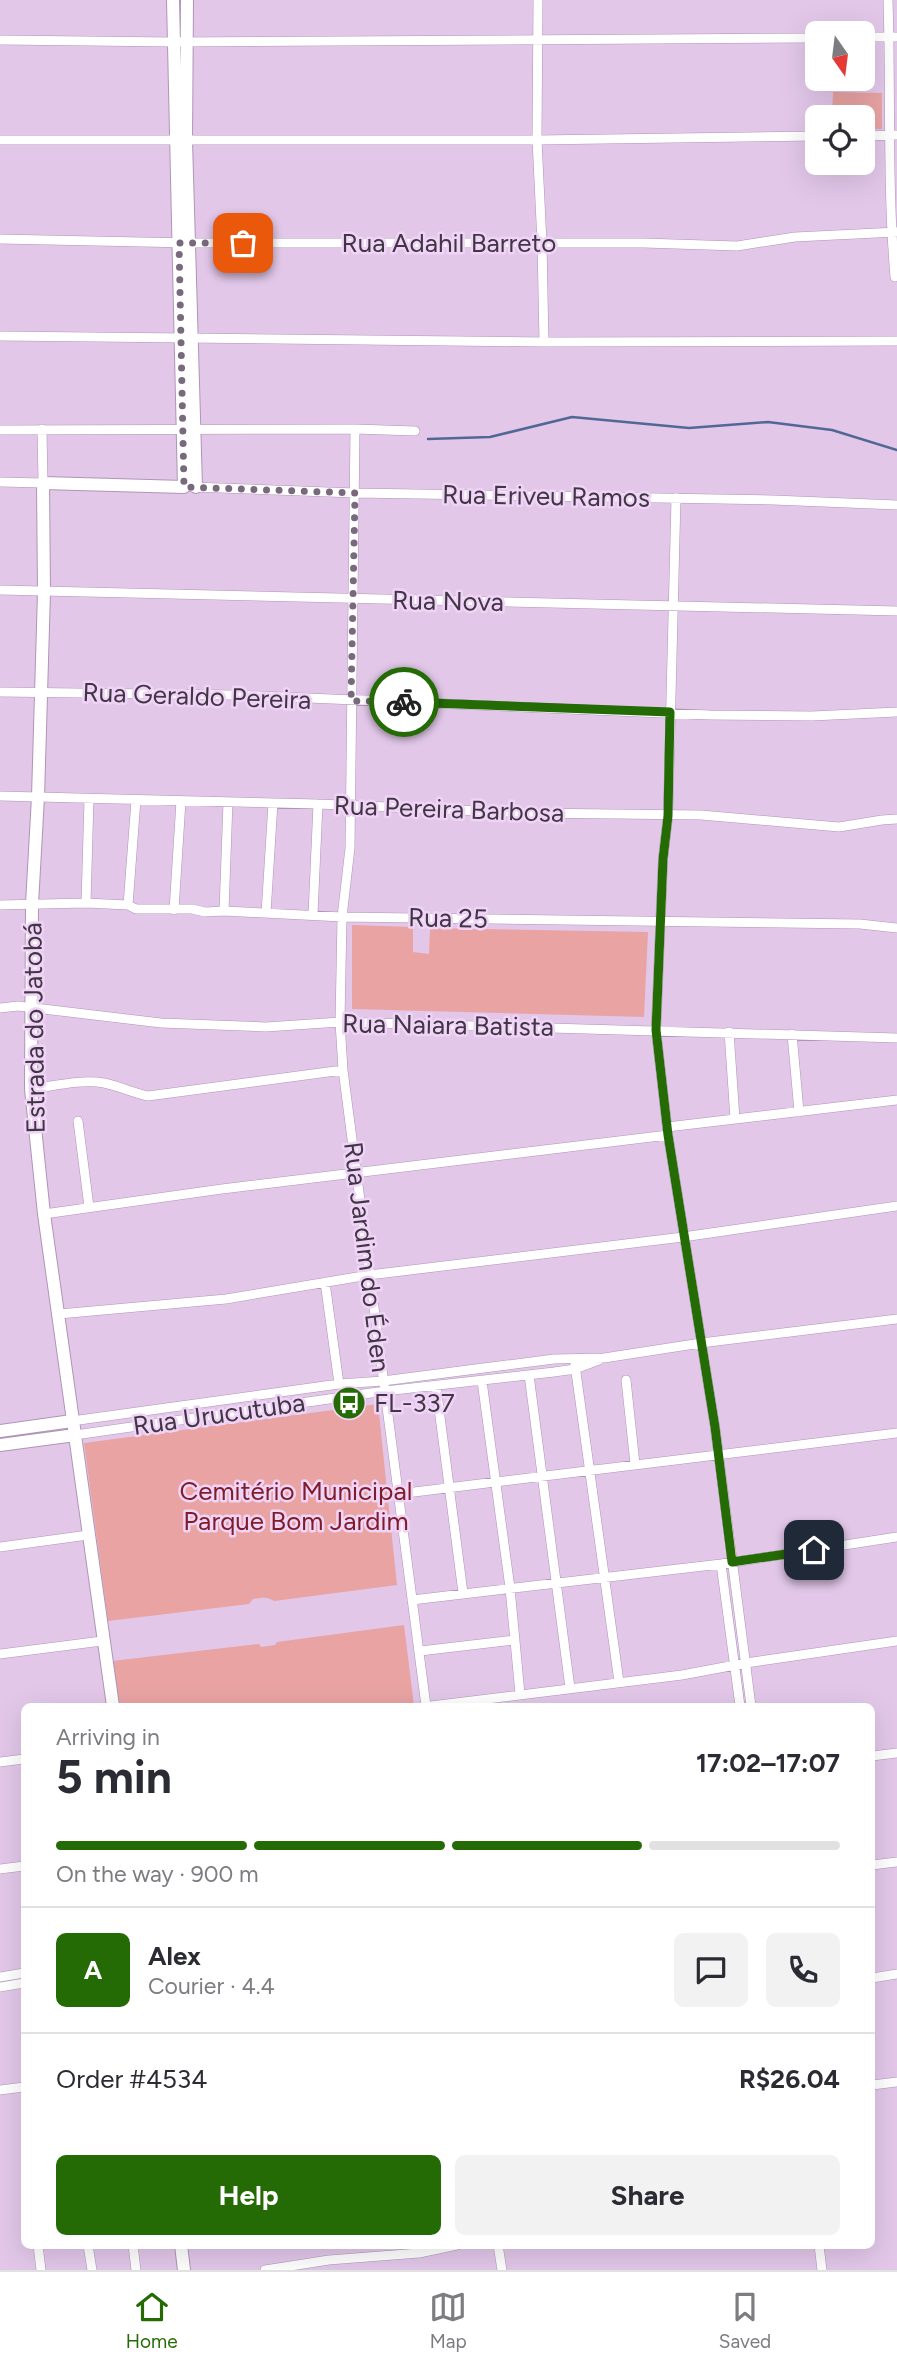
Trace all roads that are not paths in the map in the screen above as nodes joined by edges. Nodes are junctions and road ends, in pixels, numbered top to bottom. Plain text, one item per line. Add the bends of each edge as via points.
1 (173, 0) edge
2 (187, 0) edge
3 (538, 0) edge
4 (888, 0) edge
5 (875, 37) edge
6 (893, 37) edge
7 (805, 38) edge
8 (0, 40) edge
9 (540, 41) junction
10 (181, 42) junction
11 (875, 135) edge
12 (893, 135) edge
13 (805, 136) edge
14 (0, 140) edge
15 (537, 140) junction
16 (181, 141) junction
17 (894, 232) edge
18 (0, 239) edge
19 (184, 243) junction
20 (542, 243) junction
21 (895, 277) edge
22 (0, 336) edge
23 (186, 338) junction
24 (897, 341) edge
25 (544, 342) junction
26 (42, 429) junction
27 (189, 429) junction
28 (355, 429) junction
29 (0, 430) edge
30 (415, 431) dead end
31 (0, 482) edge
32 (43, 483) junction
33 (190, 487) junction
34 (355, 493) junction
35 (676, 498) junction
36 (897, 505) edge
37 (0, 590) edge
38 (44, 592) junction
39 (352, 598) junction
40 (672, 606) junction
41 (897, 611) edge
42 (0, 692) edge
43 (40, 693) junction
44 (351, 701) junction
45 (670, 712) junction
46 (897, 712) edge
47 (0, 796) edge
48 (38, 797) junction
49 (89, 799) junction
50 (136, 800) junction
51 (181, 801) junction
52 (228, 802) junction
53 (273, 803) junction
54 (318, 804) junction
55 (349, 806) junction
56 (668, 816) junction
57 (897, 819) edge
58 (86, 903) junction
59 (32, 904) junction
60 (0, 905) edge
61 (128, 905) junction
62 (174, 910) junction
63 (224, 911) junction
64 (266, 913) junction
65 (313, 914) junction
66 (342, 917) junction
67 (662, 922) junction
68 (897, 928) edge
69 (0, 1008) edge
70 (31, 1008) junction
71 (340, 1022) junction
72 (656, 1030) junction
73 (729, 1032) junction
74 (792, 1034) junction
75 (897, 1038) edge
76 (344, 1070) junction
77 (30, 1089) junction
78 (897, 1100) edge
79 (799, 1112) junction
80 (735, 1119) junction
81 (78, 1121) dead end
82 (667, 1131) junction
83 (356, 1174) junction
84 (897, 1206) edge
85 (89, 1207) junction
86 (44, 1214) junction
87 (683, 1237) junction
88 (369, 1275) junction
89 (325, 1282) junction
90 (59, 1314) junction
91 (897, 1319) edge
92 (701, 1343) junction
93 (575, 1357) junction
94 (604, 1358) junction
95 (575, 1369) junction
96 (529, 1375) junction
97 (626, 1380) dead end
98 (482, 1381) junction
99 (339, 1384) junction
100 (384, 1386) junction
101 (436, 1386) junction
102 (72, 1421) junction
103 (0, 1431) edge
104 (897, 1433) edge
105 (75, 1436) junction
106 (0, 1445) edge
107 (719, 1455) junction
108 (635, 1464) junction
109 (590, 1470) junction
110 (543, 1476) junction
111 (495, 1482) junction
112 (449, 1488) junction
113 (398, 1494) junction
114 (88, 1535) junction
115 (897, 1537) edge
116 (0, 1546) edge
117 (732, 1562) junction
118 (721, 1564) junction
119 (604, 1577) junction
120 (556, 1583) junction
121 (510, 1588) junction
122 (463, 1593) junction
123 (412, 1600) junction
124 (516, 1640) junction
125 (102, 1641) junction
126 (897, 1642) edge
127 (420, 1651) junction
128 (0, 1654) edge
129 (746, 1663) junction
130 (734, 1666) junction
131 (619, 1682) junction
132 (570, 1688) junction
133 (520, 1694) junction
134 (112, 1703) edge
135 (426, 1703) edge
136 (453, 1703) edge
137 (740, 1703) edge
138 (751, 1703) edge
139 (897, 1753) edge
140 (875, 1756) edge
141 (21, 1759) edge
142 (0, 1762) edge
143 (897, 1862) edge
144 (875, 1865) edge
145 (21, 1866) edge
146 (0, 1869) edge
147 (21, 1974) edge
148 (897, 1974) edge
149 (0, 1977) edge
150 (875, 1978) edge
151 (21, 1984) edge
152 (0, 1987) edge
153 (897, 2082) edge
154 (875, 2085) edge
155 (21, 2087) edge
156 (0, 2090) edge
157 (38, 2249) edge
158 (89, 2249) edge
159 (133, 2249) edge
160 (181, 2249) edge
161 (438, 2249) edge
162 (499, 2249) edge
163 (819, 2249) edge
164 (41, 2270) edge
165 (92, 2270) edge
166 (136, 2270) edge
167 (184, 2270) edge
168 (265, 2270) edge
169 (502, 2270) edge
170 (822, 2270) edge

1 - 10 street
2 - 10 street
3 - 9 street
4 - 6 street
5 - 6 street
6 - 12 street
7 - 9 street
8 - 10 street
9 - 10 street
9 - 15 street
10 - 16 street
11 - 12 street
12 - 17 street
13 - 15 street
14 - 16 street
15 - 16 street
15 - 20 street
16 - 19 street
17 - 20 street, Rua Adahil Barreto via 796,237 737,246
17 - 21 street
18 - 19 street, Rua Adahil Barreto
19 - 20 street, Rua Adahil Barreto
19 - 23 street
20 - 25 street
22 - 23 street
23 - 25 street
23 - 27 street
24 - 25 street
26 - 27 street
26 - 29 street
26 - 32 street, Estrada do Jatobá
27 - 28 street
27 - 33 street
28 - 30 street
28 - 34 street, Rua Jardim do Éden
31 - 32 street, Rua Eriveu Ramos
32 - 33 street, Rua Eriveu Ramos
32 - 38 street, Estrada do Jatobá
33 - 34 street, Rua Eriveu Ramos
34 - 35 street, Rua Eriveu Ramos
34 - 39 street, Rua Jardim do Éden
35 - 36 street, Rua Eriveu Ramos
35 - 40 street
37 - 38 street, Rua Nova
38 - 39 street, Rua Nova
38 - 43 street, Estrada do Jatobá
39 - 40 street, Rua Nova
39 - 44 street, Rua Jardim do Éden
40 - 41 street, Rua Nova
40 - 45 street
42 - 43 street, Rua Geraldo Pereira
43 - 44 street, Rua Geraldo Pereira
43 - 48 street, Estrada do Jatobá
44 - 45 street, Rua Geraldo Pereira
44 - 55 street, Rua Jardim do Éden
45 - 46 street, Rua Geraldo Pereira via 811,716
45 - 56 street
47 - 48 street, Rua Pereira Barbosa
48 - 49 street, Rua Pereira Barbosa
48 - 59 street, Estrada do Jatobá
49 - 50 street, Rua Pereira Barbosa
49 - 58 street
50 - 51 street, Rua Pereira Barbosa
50 - 61 street
51 - 52 street, Rua Pereira Barbosa
51 - 62 street
52 - 53 street, Rua Pereira Barbosa
52 - 63 street
53 - 54 street, Rua Pereira Barbosa
53 - 64 street
54 - 55 street, Rua Pereira Barbosa
54 - 65 street
55 - 56 street, Rua Pereira Barbosa
55 - 66 street, Rua Jardim do Éden via 350,848
56 - 57 street, Rua Pereira Barbosa via 839,827
56 - 67 street
58 - 59 street, Rua 25
58 - 61 street, Rua 25
59 - 60 street, Rua 25
59 - 70 street, Estrada do Jatobá
61 - 62 street, Rua 25
62 - 63 street, Rua 25
63 - 64 street, Rua 25
64 - 65 street, Rua 25
65 - 66 street, Rua 25
66 - 67 street, Rua 25
66 - 71 street, Rua Jardim do Éden
67 - 68 street, Rua 25
67 - 72 street
69 - 70 street, Rua Naiara Batista
70 - 71 street, Rua Naiara Batista via 152,1023 266,1027
70 - 77 street, Estrada do Jatobá
71 - 72 street, Rua Naiara Batista
71 - 76 street, Rua Jardim do Éden
72 - 73 street, Rua Naiara Batista
72 - 82 street
73 - 74 street, Rua Naiara Batista
73 - 80 street
74 - 75 street, Rua Naiara Batista
74 - 79 street
76 - 77 street via 148,1096 94,1082
76 - 83 street, Rua Jardim do Éden
77 - 86 street, Estrada do Jatobá
78 - 79 street
79 - 80 street
80 - 82 street
81 - 85 street
82 - 83 street
82 - 87 street
83 - 85 street
83 - 88 street, Rua Jardim do Éden
84 - 87 street
85 - 86 street
86 - 90 street, Estrada do Jatobá
87 - 88 street
87 - 92 street
88 - 89 street
88 - 100 street, Rua Jardim do Éden
89 - 90 street via 226,1299
89 - 99 street
90 - 102 street, Estrada do Jatobá
91 - 92 street, Rua Urucutuba
92 - 94 street, Rua Urucutuba
92 - 107 street
93 - 94 street, Rua Urucutuba
93 - 95 street
93 - 100 street, Rua Urucutuba
94 - 95 street, Rua Urucutuba
95 - 96 street, Rua Urucutuba
95 - 109 street
96 - 98 street, Rua Urucutuba
96 - 110 street
97 - 108 street
98 - 101 street, Rua Urucutuba
98 - 111 street
99 - 100 street, Rua Urucutuba
99 - 102 street, Rua Urucutuba
100 - 101 street, Rua Urucutuba
100 - 105 street, Rua Urucutuba
100 - 113 street, Rua Jardim do Éden
101 - 112 street
102 - 103 street, Rua Urucutuba
102 - 105 street, Estrada do Jatobá
104 - 107 street
105 - 106 street, Rua Urucutuba
105 - 114 street, Estrada do Jatobá
107 - 108 street
107 - 117 street
108 - 109 street
109 - 110 street
109 - 119 street
110 - 111 street
110 - 120 street
111 - 112 street
111 - 121 street
112 - 113 street
112 - 122 street
113 - 123 street, Rua Jardim do Éden
114 - 116 street
114 - 125 street, Estrada do Jatobá
115 - 117 street
117 - 118 street
117 - 129 street
118 - 119 street
118 - 130 street
119 - 120 street
119 - 131 street
120 - 121 street
120 - 132 street
121 - 122 street
121 - 124 street
122 - 123 street
123 - 127 street, Rua Jardim do Éden
124 - 127 street
124 - 133 street
125 - 128 street
125 - 134 street, Estrada do Jatobá
126 - 129 street
127 - 135 street, Rua Jardim do Éden
129 - 130 street
129 - 138 street
130 - 131 street
130 - 137 street
131 - 132 street
132 - 133 street
133 - 136 street
139 - 140 street
141 - 142 street
143 - 144 street
145 - 146 street
147 - 149 street
148 - 150 street
151 - 152 street
153 - 154 street
155 - 156 street
157 - 164 street
158 - 165 street
159 - 166 street
160 - 167 street
161 - 168 street
162 - 169 street
163 - 170 street

